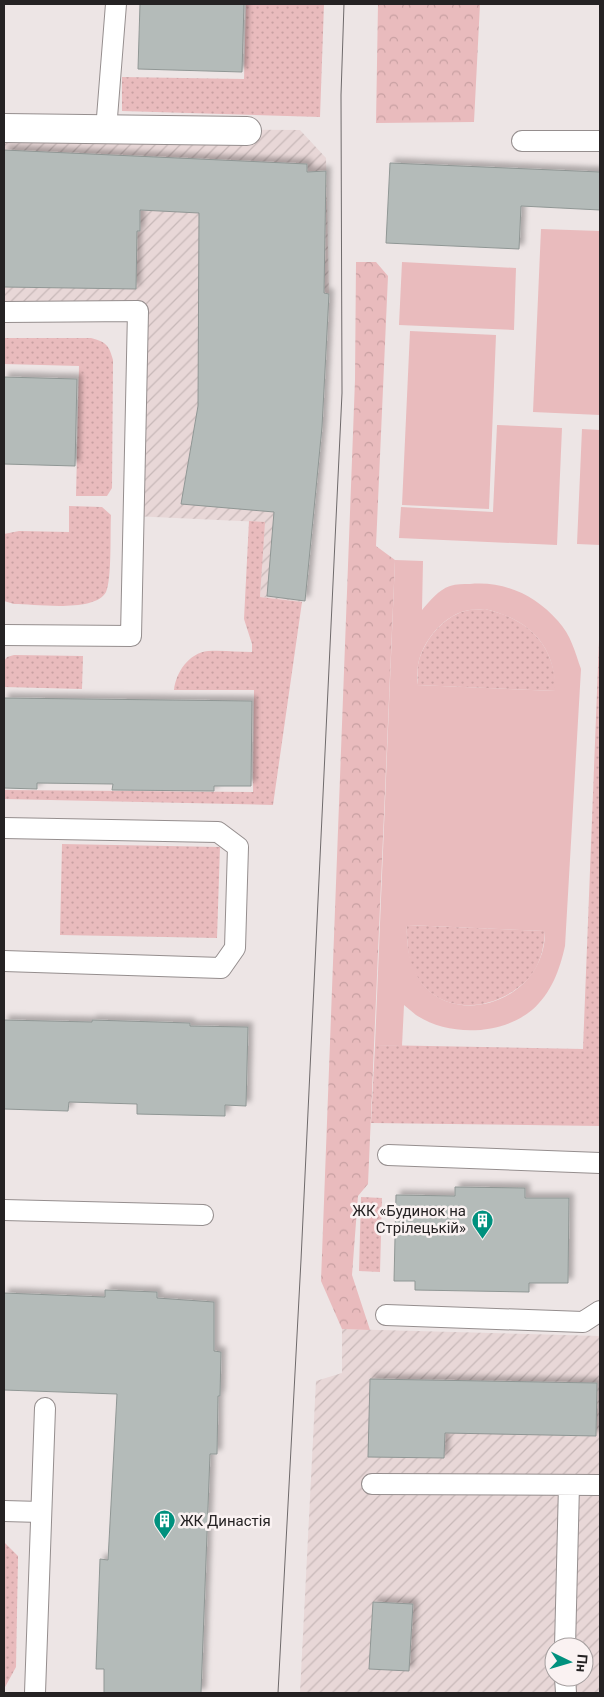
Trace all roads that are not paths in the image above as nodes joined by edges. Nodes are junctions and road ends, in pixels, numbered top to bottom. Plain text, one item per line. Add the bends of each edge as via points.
1 (116, 4) edge
2 (4, 128) edge
3 (106, 130) junction
4 (247, 130) dead end
5 (522, 141) dead end
6 (600, 141) edge
7 (4, 312) edge
8 (4, 635) edge
9 (4, 828) edge
10 (4, 961) edge
11 (388, 1155) dead end
12 (600, 1163) edge
13 (4, 1210) edge
14 (203, 1215) dead end
15 (600, 1311) edge
16 (386, 1315) dead end
17 (45, 1408) dead end
18 (372, 1484) dead end
19 (569, 1485) junction
20 (600, 1485) edge
21 (4, 1511) edge
22 (41, 1512) junction
23 (565, 1637) edge
24 (35, 1693) edge

1 - 3 lane
2 - 3 street
3 - 4 street
5 - 6 lane
7 - 8 lane via 138,311 131,636
9 - 10 lane via 218,832 238,847 235,948 221,968
11 - 12 lane
13 - 14 lane
15 - 16 lane via 583,1322
17 - 22 lane
18 - 19 lane
19 - 20 lane
19 - 23 lane
21 - 22 lane
22 - 24 lane

